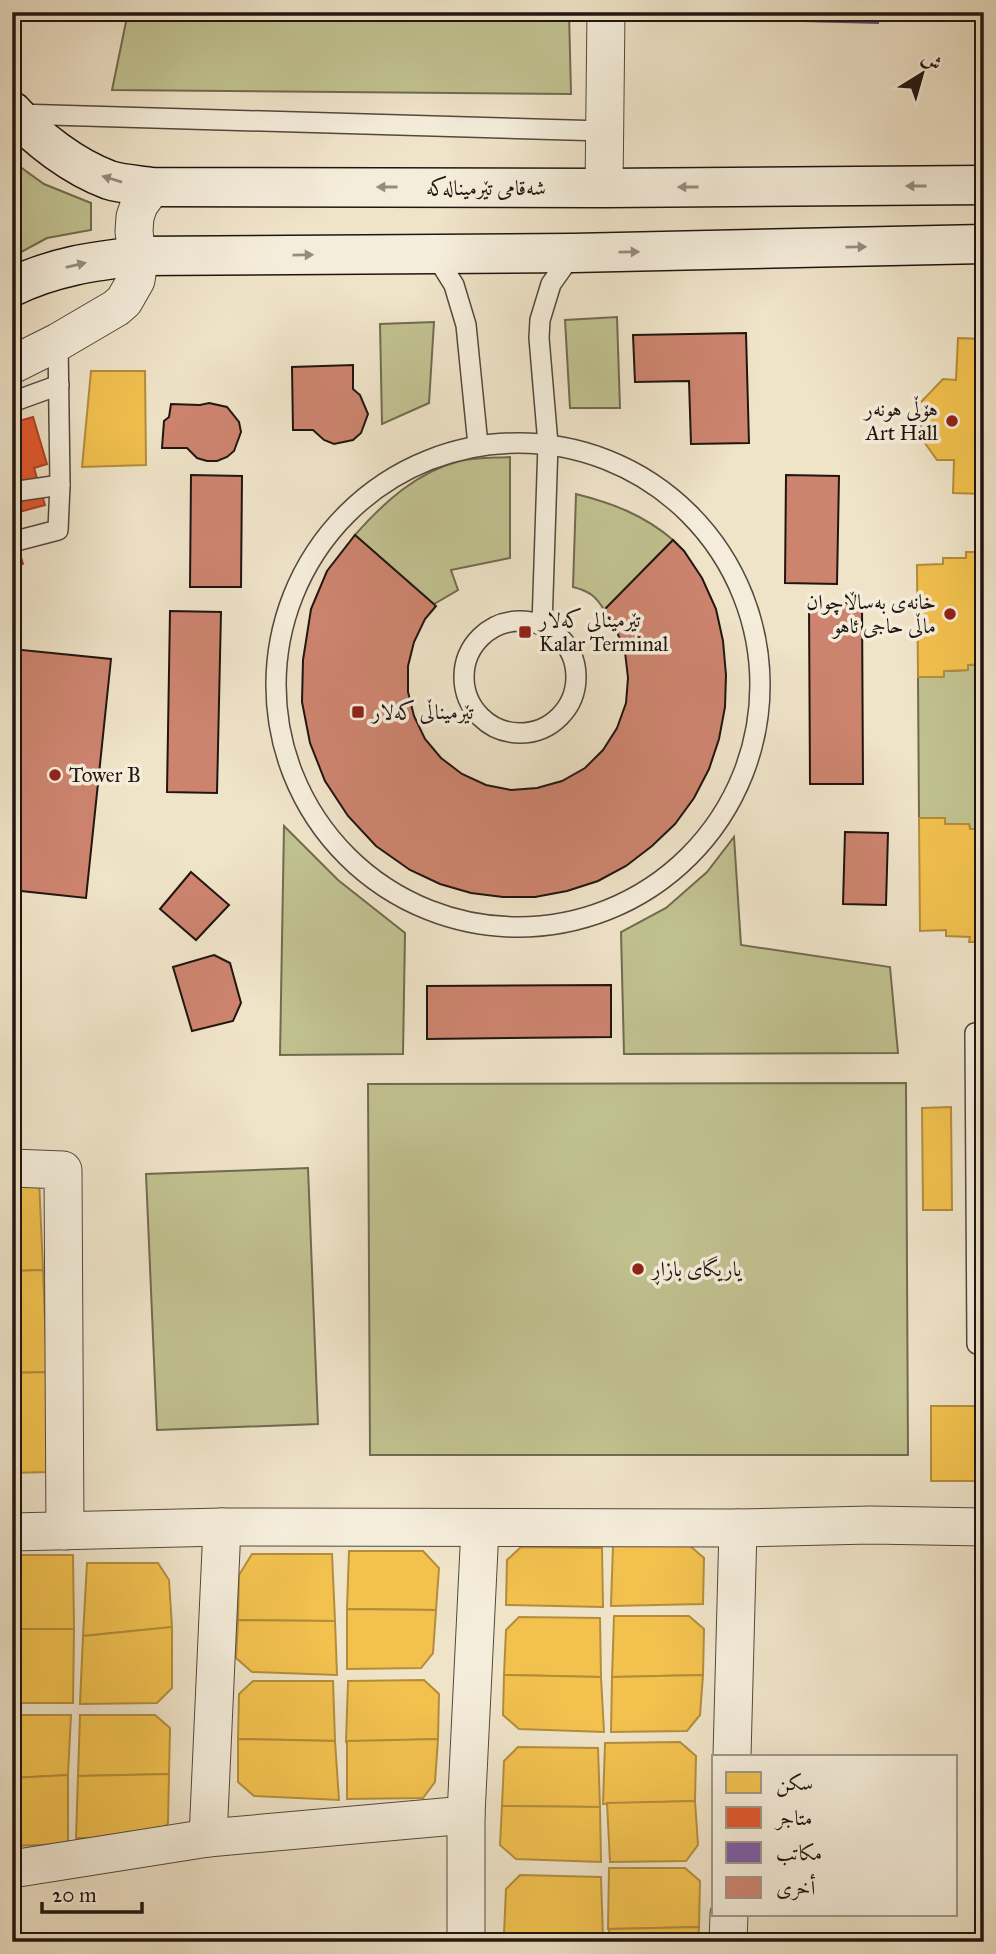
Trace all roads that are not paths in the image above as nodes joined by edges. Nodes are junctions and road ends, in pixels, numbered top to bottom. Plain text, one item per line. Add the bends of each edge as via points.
1 (606, 12) edge
2 (13, 112) edge
3 (604, 131) junction
4 (984, 185) edge
5 (152, 187) junction
6 (604, 188) junction
7 (984, 244) edge
8 (434, 253) junction
9 (573, 253) junction
10 (138, 256) junction
11 (12, 287) edge
12 (58, 342) junction
13 (12, 365) edge
14 (59, 385) junction
15 (12, 402) edge
16 (548, 444) junction
17 (478, 445) junction
18 (60, 485) junction
19 (12, 492) edge
20 (12, 542) edge
21 (542, 625) junction
22 (975, 1033) dead end
23 (12, 1168) edge
24 (984, 1344) edge
25 (222, 1527) junction
26 (984, 1527) edge
27 (480, 1528) junction
28 (738, 1528) junction
29 (65, 1531) junction
30 (12, 1532) edge
31 (732, 1755) edge
32 (466, 1815) junction
33 (208, 1838) junction
34 (12, 1869) edge
35 (729, 1916) edge
36 (466, 1942) edge
37 (728, 1942) edge

1 - 3 street
2 - 3 lane
5 -> 2 main road, شەقامی تێرمینالەکە via 110,180 75,162
3 - 6 street
4 -> 6 main road, شەقامی تێرمینالەکە
6 -> 5 main road, شەقامی تێرمینالەکە
5 - 10 street via 135,217
9 -> 7 main road
8 - 9 main road
10 -> 8 main road
8 - 17 lane via 454,285 466,325
9 - 16 lane via 551,284 540,320
11 -> 10 main road via 65,267
10 - 12 street via 136,280 124,301
12 - 13 street
12 - 14 lane
14 - 15 lane
14 - 18 lane
16 - 17 lane
16 - 17 lane via 625,468 674,499 699,523 720,551 746,602 761,681 759,716 741,782 705,841 653,887 623,904 557,924 523,927 477,923 421,907 362,870 337,847 299,789 286,757 277,712 276,654 283,620 310,557 331,529 392,477 444,453
16 - 21 lane
18 - 19 lane
18 - 20 lane via 58,530
21 - 21 lane via 570,651 576,678 572,696 550,725 532,732 504,731 480,717 470,702 464,675 467,657 476,642 498,625 525,621
22 - 24 lane via 977,1344
23 - 29 street via 63,1170
25 - 27 street
25 - 29 street
25 - 33 street
26 - 28 street
27 - 28 street
27 - 32 street
28 - 31 street
29 - 30 street
32 - 33 street
32 - 36 street
33 - 34 street
35 - 37 street

